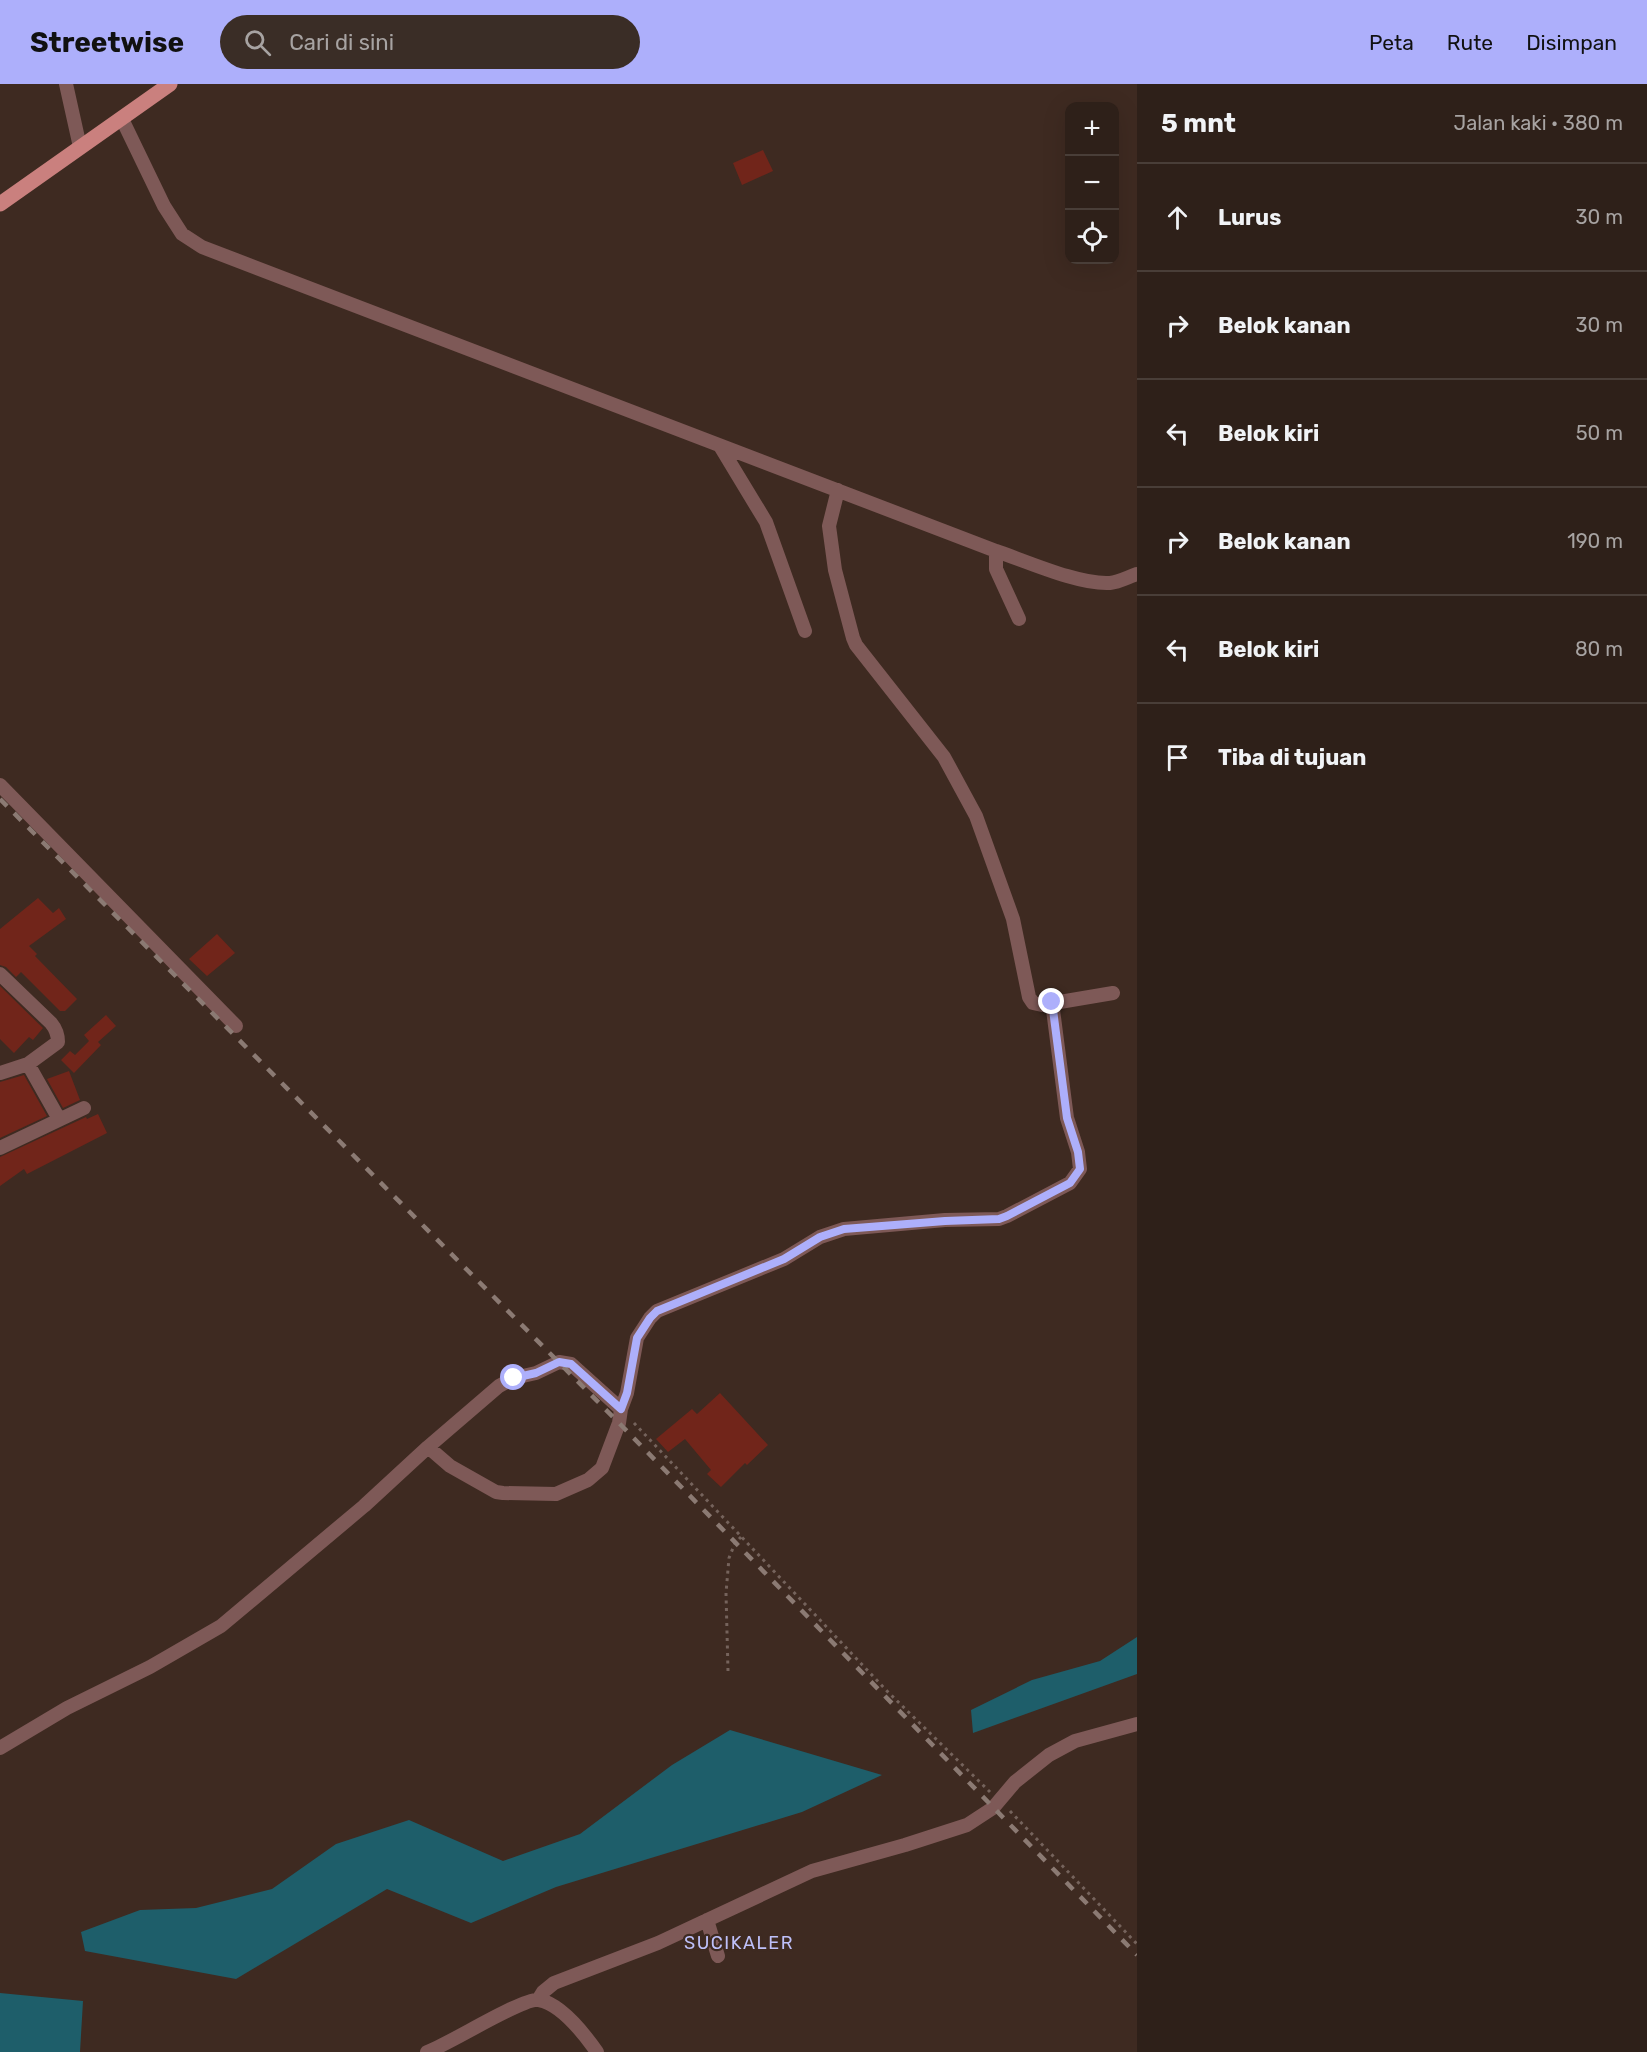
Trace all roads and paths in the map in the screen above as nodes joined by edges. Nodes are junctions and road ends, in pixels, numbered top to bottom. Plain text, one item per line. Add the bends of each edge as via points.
1 (66, 84) edge
2 (170, 84) edge
3 (122, 120) junction
4 (80, 147) junction
5 (0, 204) edge
6 (720, 446) junction
7 (838, 490) junction
8 (996, 551) junction
9 (1137, 574) edge
10 (1019, 619) dead end
11 (805, 632) dead end
12 (0, 785) edge
13 (0, 974) edge
14 (1113, 993) dead end
15 (1052, 1002) junction
16 (236, 1026) dead end
17 (28, 1064) junction
18 (3, 1067) edge
19 (84, 1108) dead end
20 (59, 1119) junction
21 (0, 1148) edge
22 (621, 1409) junction
23 (428, 1447) junction
24 (741, 1537) junction
25 (728, 1671) dead end
26 (1137, 1724) edge
27 (0, 1749) edge
28 (999, 1801) junction
29 (707, 1920) junction
30 (1137, 1944) edge
31 (718, 1956) dead end
32 (538, 2000) junction
33 (427, 2052) edge
34 (597, 2052) edge

1 - 4 street
2 - 3 main road
3 - 4 main road
3 - 6 street via 164,206 182,234 202,247
4 - 5 main road
6 - 7 street
6 - 11 street via 766,522
7 - 8 street
7 - 15 street via 829,526 834,570 853,638 944,757 976,816 1012,919 1029,997 1038,1005
8 - 9 street via 1096,583 1113,583
8 - 10 street via 996,569
12 - 16 street
13 - 17 street via 56,1028 58,1042
14 - 15 street
15 - 22 street via 1067,1118 1080,1169 1070,1183 999,1219 844,1229 820,1237 784,1259 657,1311 637,1338
17 - 18 street
17 - 20 street
19 - 20 street
20 - 21 street
22 - 23 street via 571,1364 559,1362 499,1386
22 - 23 street via 602,1468 588,1480 556,1494 496,1492 450,1466
22 - 24 path
23 - 27 street via 221,1626 67,1708
24 - 25 path via 729,1558
24 - 28 path via 887,1691
26 - 28 street via 1075,1742 1049,1755
28 - 29 street via 967,1825 812,1871
28 - 30 path
29 - 31 street
29 - 32 street via 554,1983
32 - 33 street via 519,2005
32 - 34 street via 572,2021

